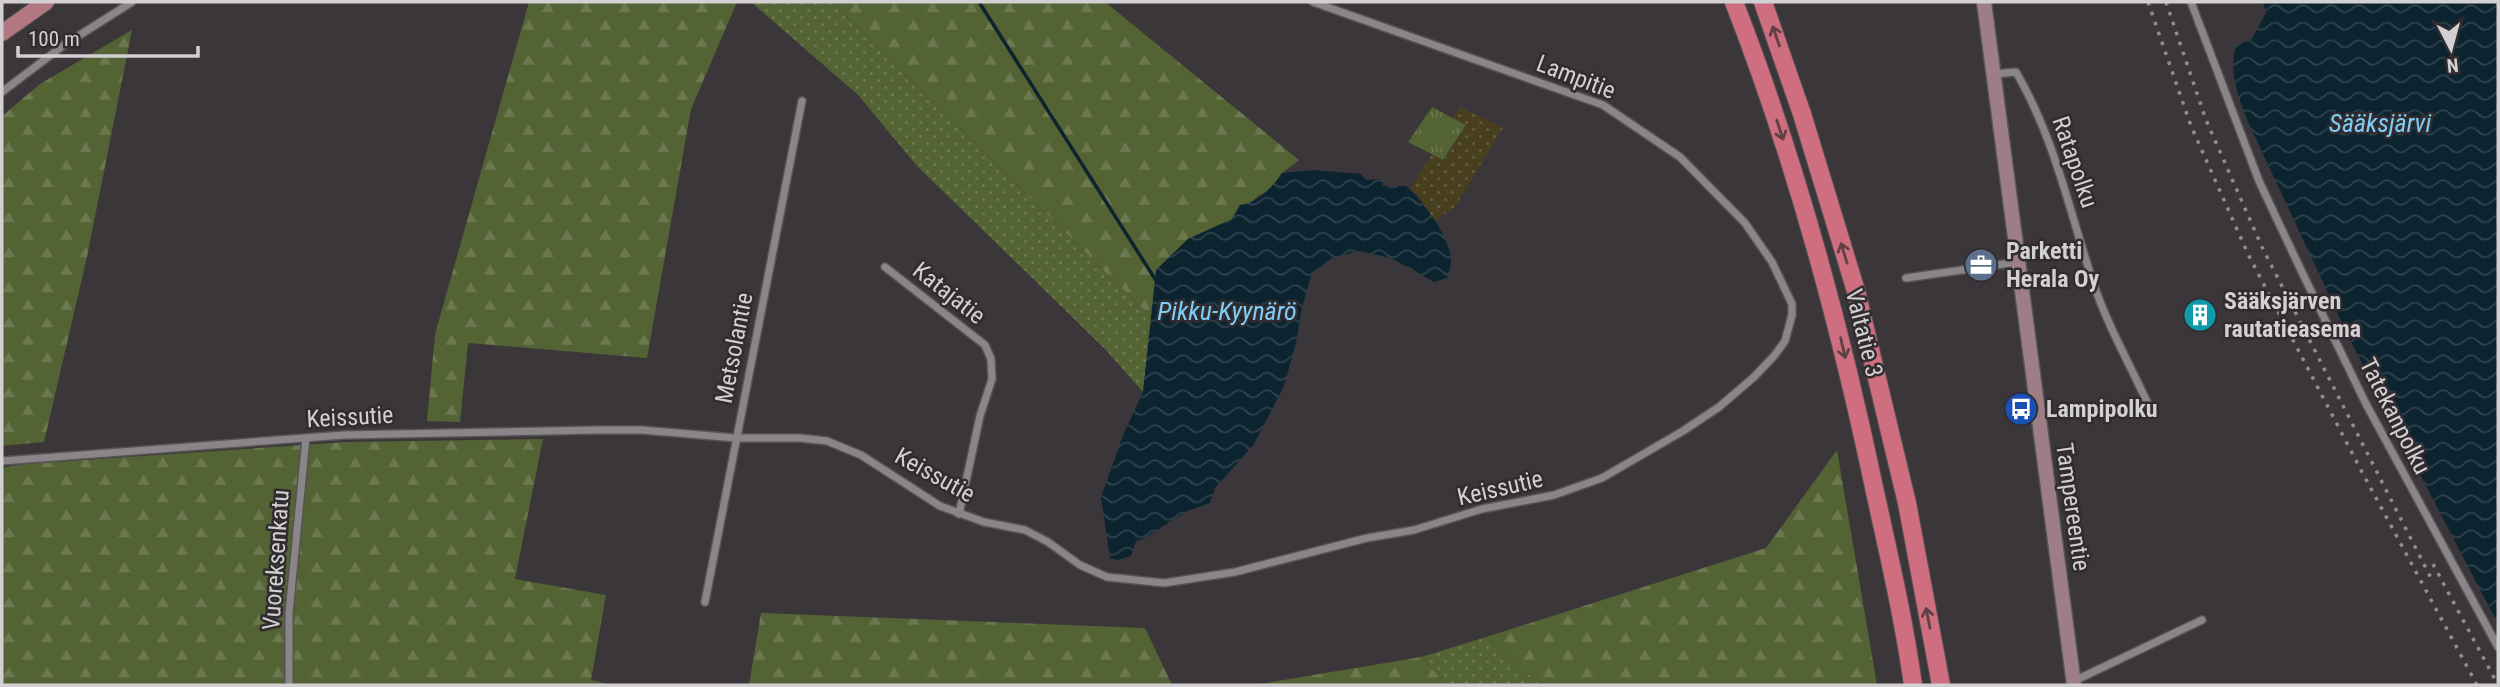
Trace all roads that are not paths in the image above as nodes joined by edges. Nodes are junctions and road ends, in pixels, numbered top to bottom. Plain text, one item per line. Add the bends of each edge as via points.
1 (46, 2) edge
2 (132, 2) edge
3 (1313, 2) edge
4 (1734, 2) edge
5 (1763, 2) edge
6 (1984, 2) edge
7 (2191, 2) edge
8 (1331, 4) edge
9 (2, 33) edge
10 (1994, 74) junction
11 (2, 92) edge
12 (802, 101) dead end
13 (2018, 262) junction
14 (885, 267) dead end
15 (1906, 278) dead end
16 (1792, 303) joint
17 (2148, 404) dead end
18 (306, 438) junction
19 (736, 438) junction
20 (2, 461) edge
21 (959, 514) junction
22 (705, 602) dead end
23 (2202, 620) dead end
24 (2498, 647) edge
25 (2074, 683) edge
26 (289, 685) edge
27 (1913, 685) edge
28 (1941, 685) edge

1 - 9 main road
2 - 11 street
3 - 8 street, Lampitie
4 -> 27 highway, Valtatie 3 via 1782,135 1830,295 1880,513
28 -> 5 highway, Valtatie 3 via 1907,503 1856,291
6 - 10 main road, Tampereentie
7 - 24 street, Tatekanpolku via 2259,181 2299,266 2372,416
8 - 16 street, Lampitie via 1603,105 1680,157 1745,223 1772,262
10 - 13 main road, Tampereentie
10 - 17 street, Ratapolku via 2016,72 2035,104 2094,285
12 - 19 street, Metsolantie
13 - 15 street
13 - 25 main road, Tampereentie
14 - 21 street, Katajatie via 985,345 991,359 992,379
16 - 21 street, Keissutie via 1785,341 1755,377 1719,407 1602,478 1555,495 1235,572 1164,583 1107,577 1025,530
18 - 19 street, Keissutie via 597,430
18 - 20 street, Keissutie
18 - 26 street, Vuoreksenkatu via 289,614
19 - 21 street, Keissutie via 827,441 861,455
19 - 22 street, Metsolantie
23 - 25 street

